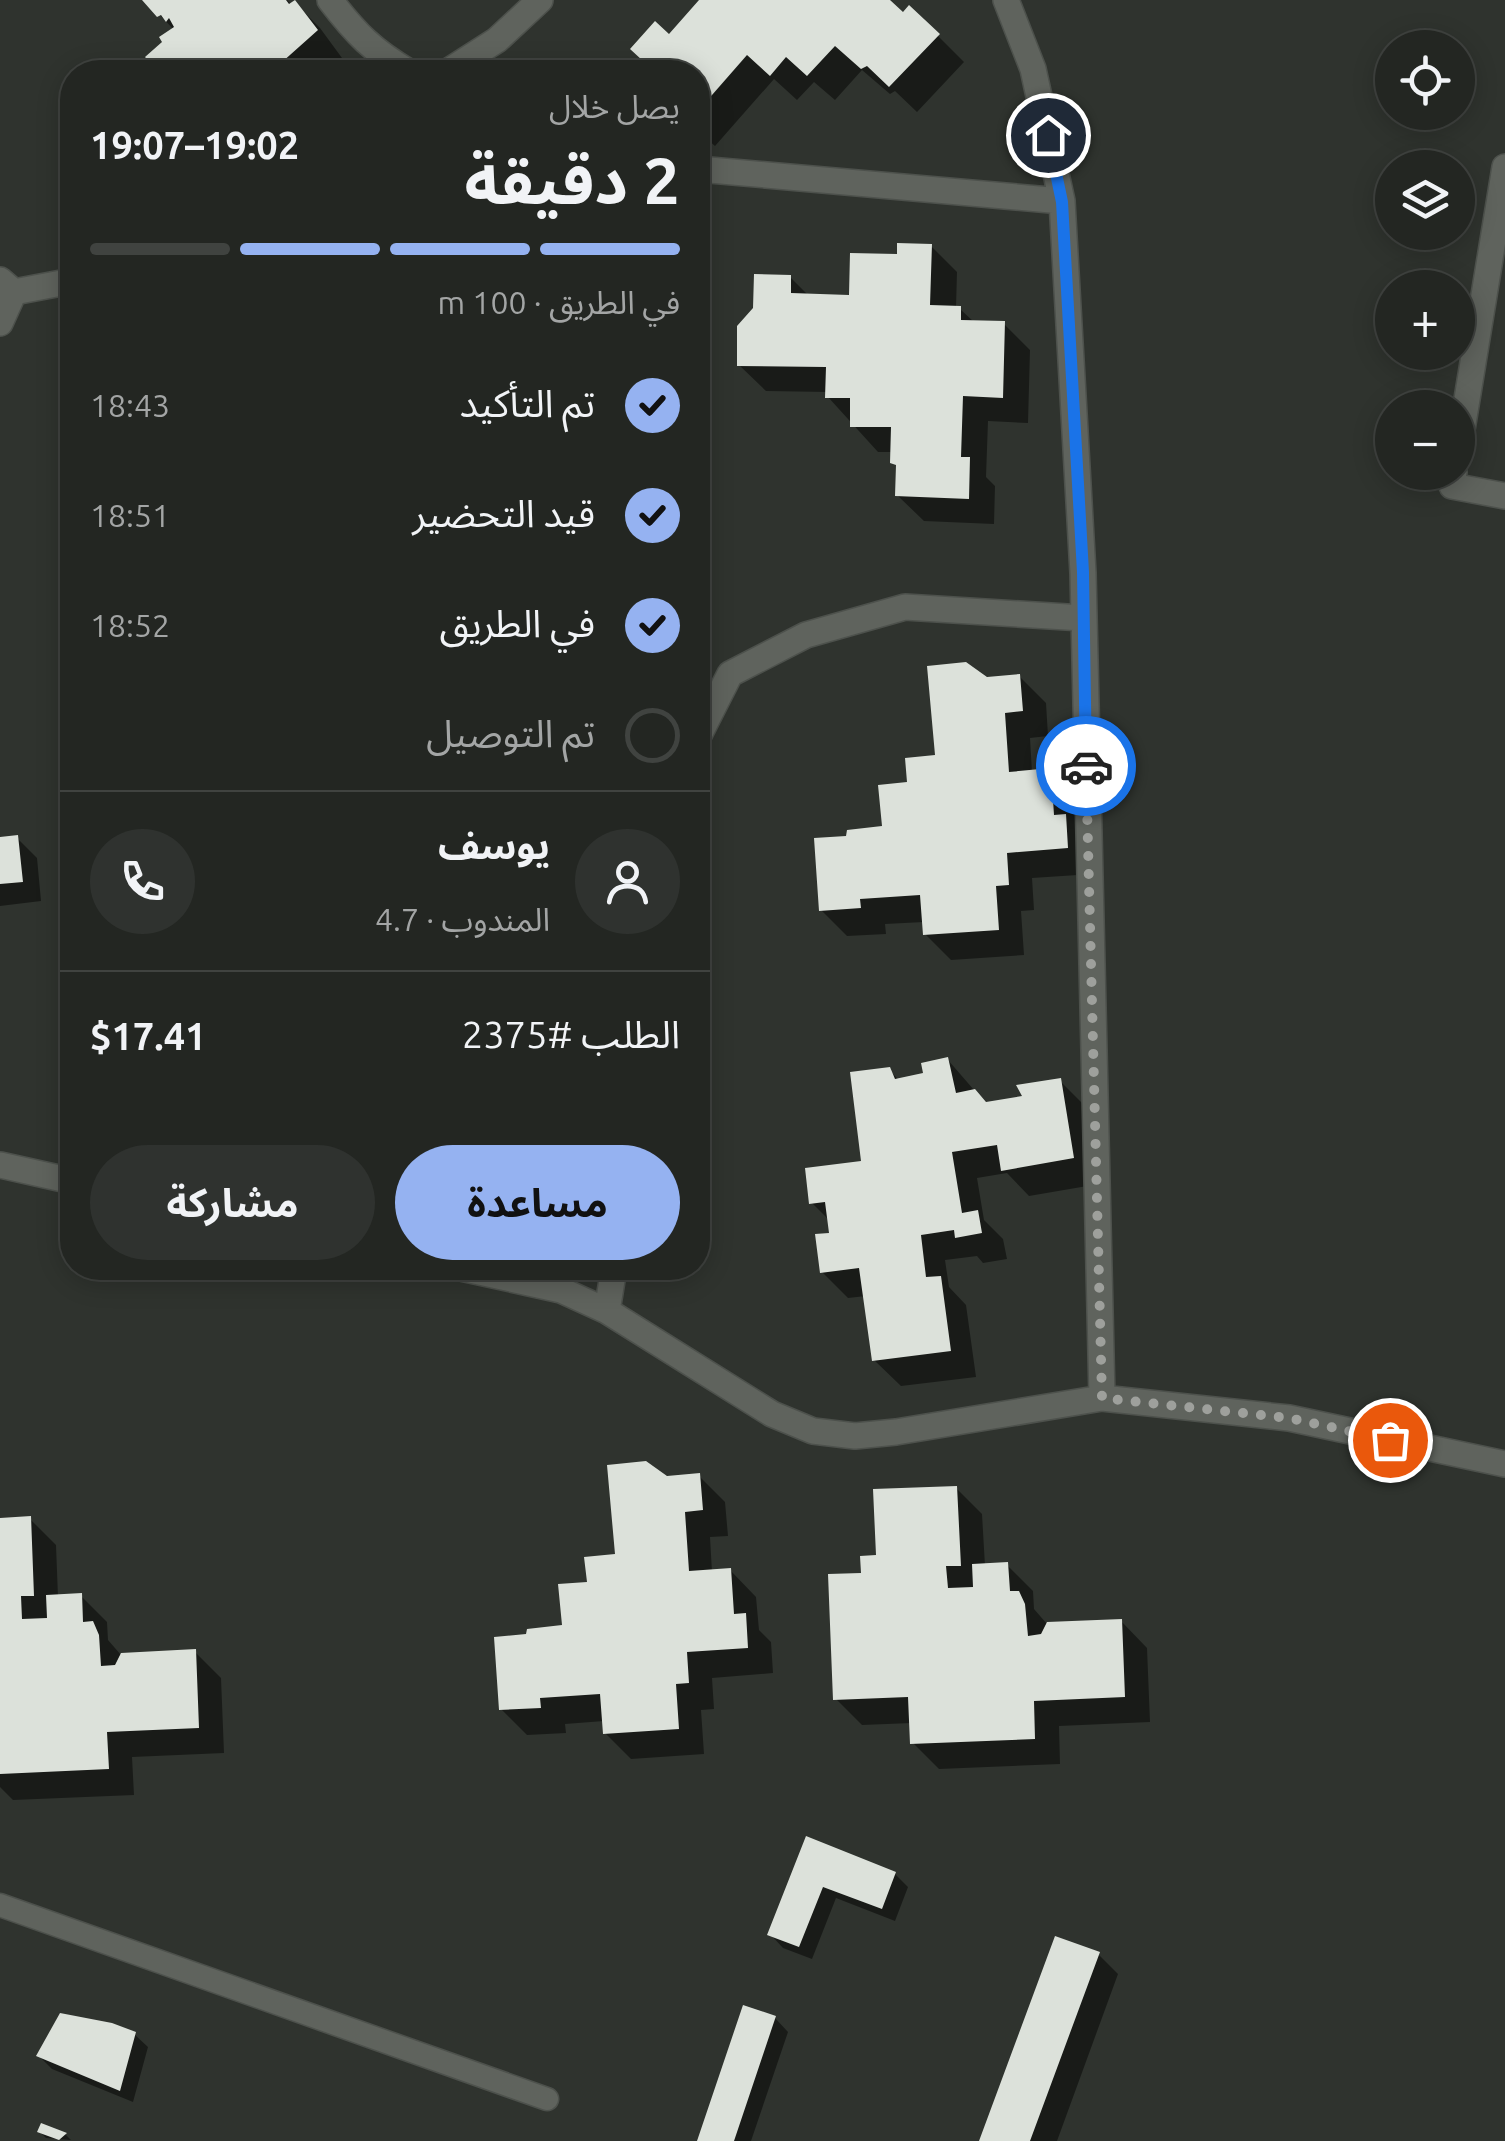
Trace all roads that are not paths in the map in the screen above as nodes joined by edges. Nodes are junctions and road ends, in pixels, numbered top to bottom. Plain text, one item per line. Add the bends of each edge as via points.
1 (330, 0) edge
2 (540, 0) edge
3 (1006, 0) edge
4 (389, 60) edge
5 (465, 60) edge
6 (1505, 167) edge
7 (710, 170) edge
8 (1062, 202) junction
9 (60, 282) edge
10 (7, 286) edge
11 (0, 323) edge
12 (1468, 390) edge
13 (1473, 490) edge
14 (1505, 496) edge
15 (1083, 618) junction
16 (710, 713) edge
17 (0, 1165) edge
18 (60, 1178) edge
19 (516, 1280) edge
20 (612, 1280) edge
21 (606, 1312) junction
22 (1102, 1398) junction
23 (1505, 1464) edge
24 (0, 1905) edge
25 (547, 2099) dead end

1 - 4 street via 359,38
2 - 5 street
3 - 8 street via 1034,69
6 - 12 street
7 - 8 street
8 - 15 street
9 - 10 street
10 - 11 street
13 - 14 street
15 - 16 street via 904,607 806,636 730,674
15 - 22 street
17 - 18 street
19 - 21 street via 561,1290
20 - 21 street
21 - 22 street via 772,1414 814,1431 896,1432
22 - 23 street via 1289,1418
24 - 25 lane

